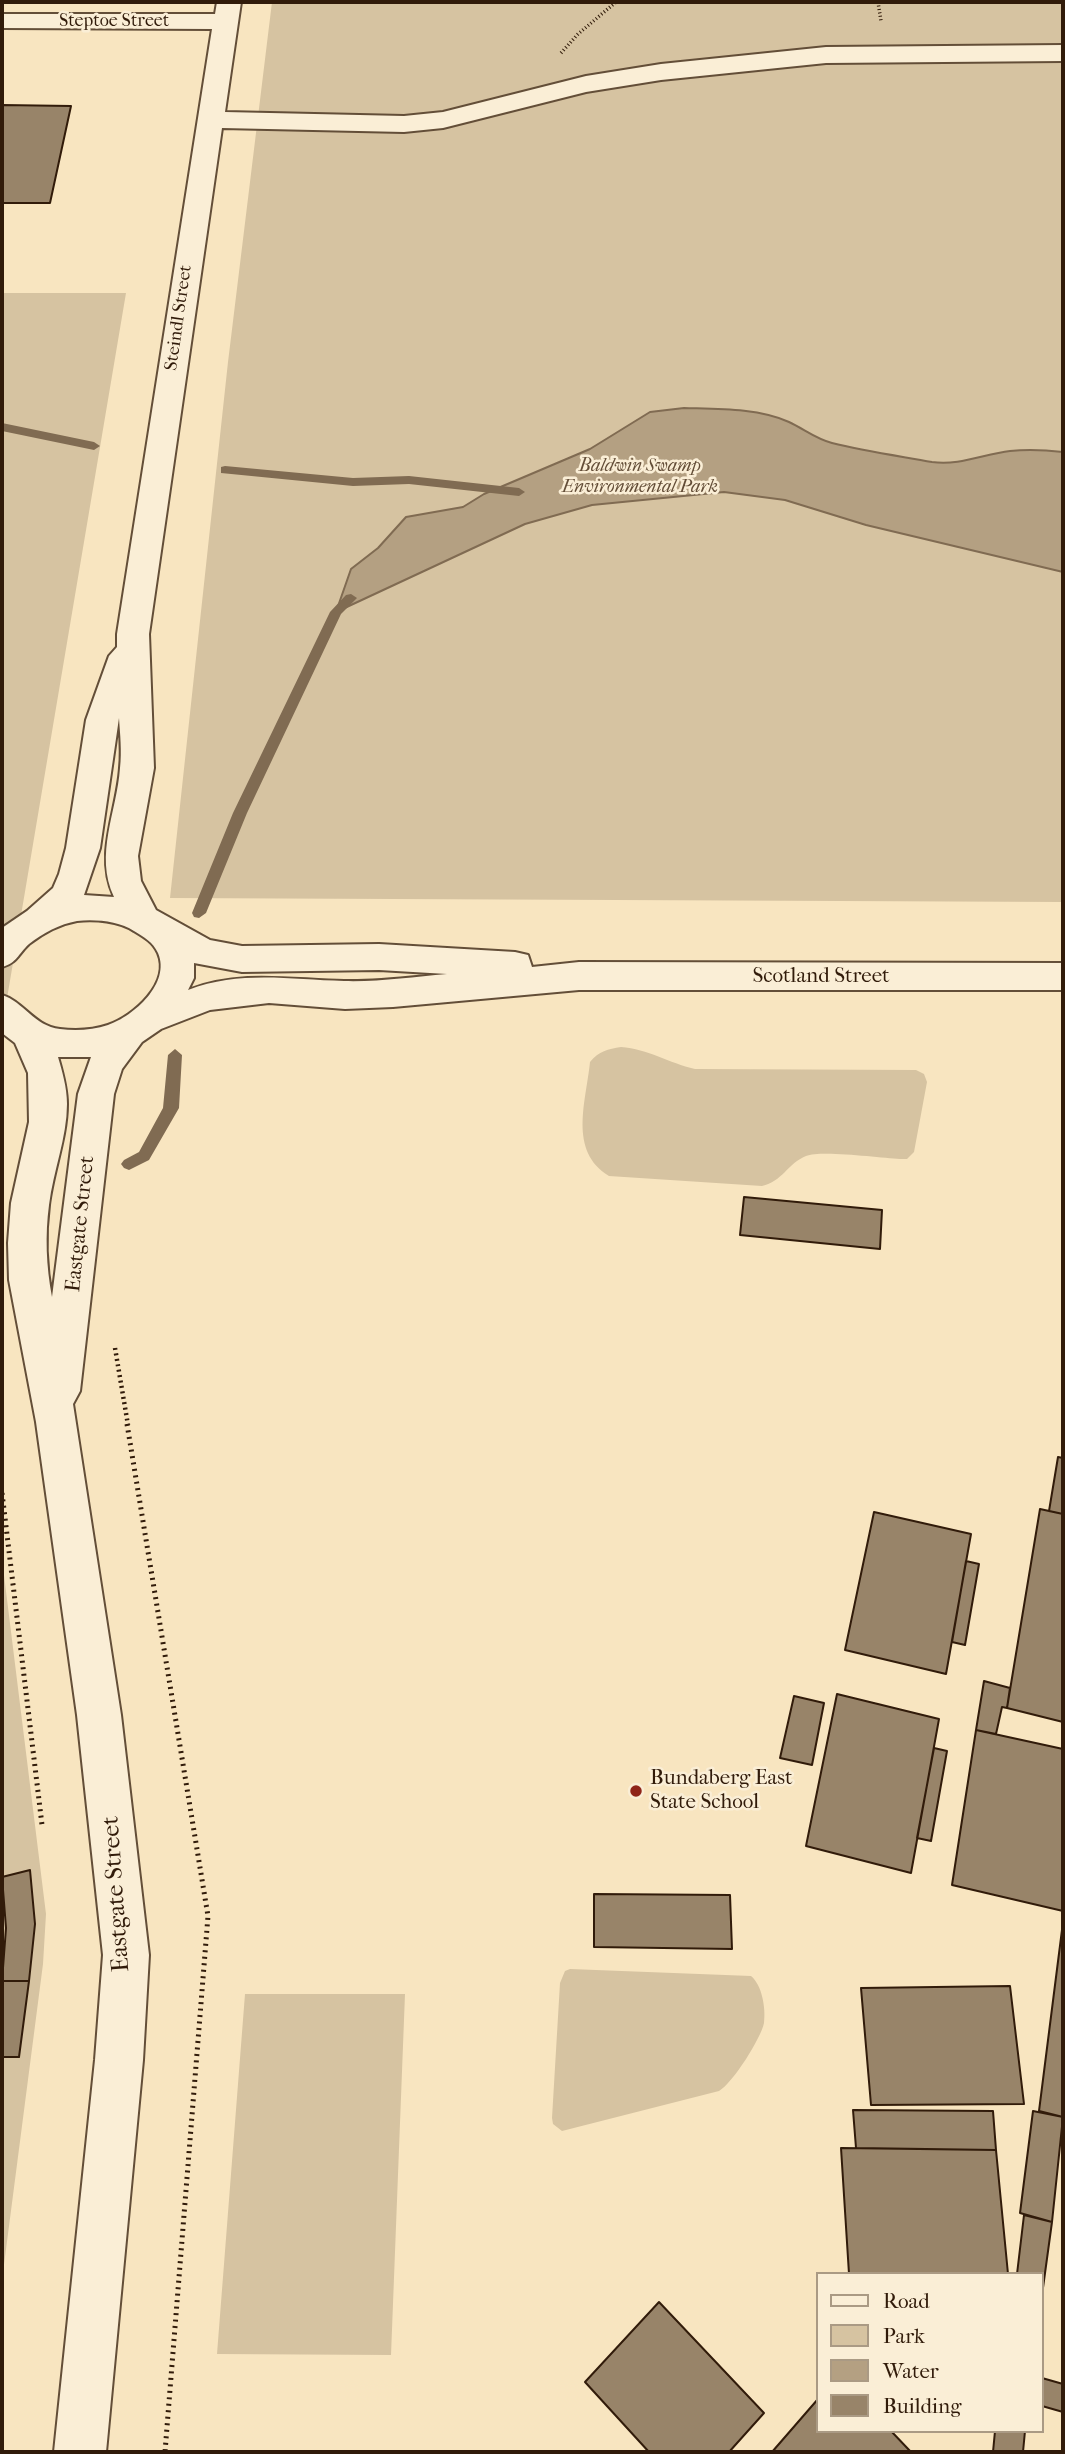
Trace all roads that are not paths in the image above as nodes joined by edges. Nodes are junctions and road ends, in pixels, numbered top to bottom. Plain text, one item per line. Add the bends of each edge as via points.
1 (228, 12) edge
2 (2, 21) edge
3 (1063, 53) edge
4 (210, 120) junction
5 (133, 634) junction
6 (151, 923) junction
7 (15, 936) edge
8 (579, 976) junction
9 (1063, 977) edge
10 (11, 1021) edge
11 (140, 1026) junction
12 (56, 1422) junction
13 (80, 2452) edge

1 - 2 street, Steptoe Street
1 - 4 street, Steindl Street
3 - 4 street via 826,55 662,72 586,84 453,118 404,124
4 - 5 street, Steindl Street
5 - 6 street, Steindl Street via 137,768 121,856 124,881
5 - 7 street, Steindl Street via 102,720 76,874 67,895
6 - 7 street, Scotland Street via 118,908 92,906 66,910
6 - 8 street, Scotland Street via 202,952 242,958 447,959
6 - 11 street, Eastgate Street via 174,950 178,973 169,997
8 - 9 street, Scotland Street
8 - 11 street, Scotland Street via 393,993 247,990 207,997
10 - 11 street, Scotland Street via 52,1042 78,1044 103,1042
10 - 12 street, Eastgate Street via 46,1073 48,1122 30,1203 27,1243 29,1280
11 - 12 street, Eastgate Street via 106,1065 96,1094
12 - 13 street, Eastgate Street via 99,1715 126,1955

